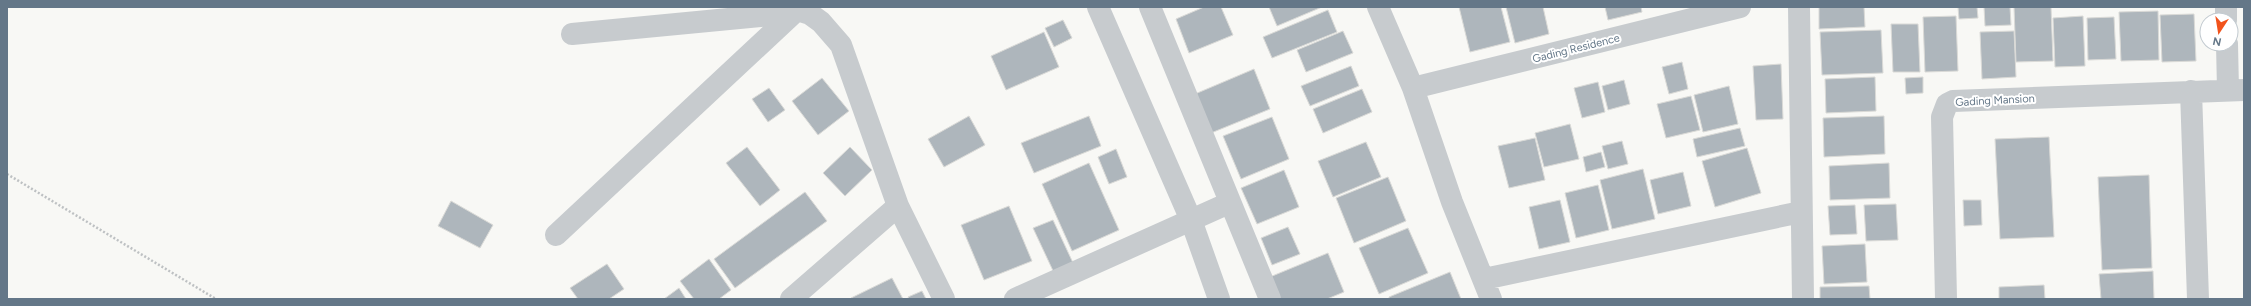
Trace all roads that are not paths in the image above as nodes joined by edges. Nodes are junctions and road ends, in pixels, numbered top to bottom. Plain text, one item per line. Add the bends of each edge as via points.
1 (1098, 7) edge
2 (1150, 7) edge
3 (1378, 7) edge
4 (1740, 7) edge
5 (1799, 7) edge
6 (797, 10) junction
7 (572, 34) dead end
8 (2229, 52) edge
9 (1413, 88) junction
10 (2236, 90) edge
11 (2191, 91) junction
12 (1229, 203) junction
13 (898, 206) junction
14 (1801, 212) junction
15 (1191, 220) junction
16 (556, 235) dead end
17 (1484, 279) junction
18 (790, 299) edge
19 (944, 299) edge
20 (1015, 299) edge
21 (1220, 299) edge
22 (1270, 299) edge
23 (1491, 299) edge
24 (1803, 299) edge
25 (1946, 299) edge
26 (2198, 299) edge

1 - 15 street
2 - 12 street
3 - 9 street
4 - 9 street, Gading Residence
5 - 14 street
6 - 7 street via 771,15
6 - 13 street via 810,14 822,22 841,44
6 - 16 street
8 - 10 street
9 - 17 street via 1452,202
10 - 11 street, Gading Mansion
11 - 25 street, Gading Mansion via 1953,101 1947,104 1942,116
11 - 26 street
12 - 15 street
12 - 22 street
13 - 18 street
13 - 19 street
14 - 17 street
14 - 24 street
15 - 20 street
15 - 21 street
17 - 23 street

